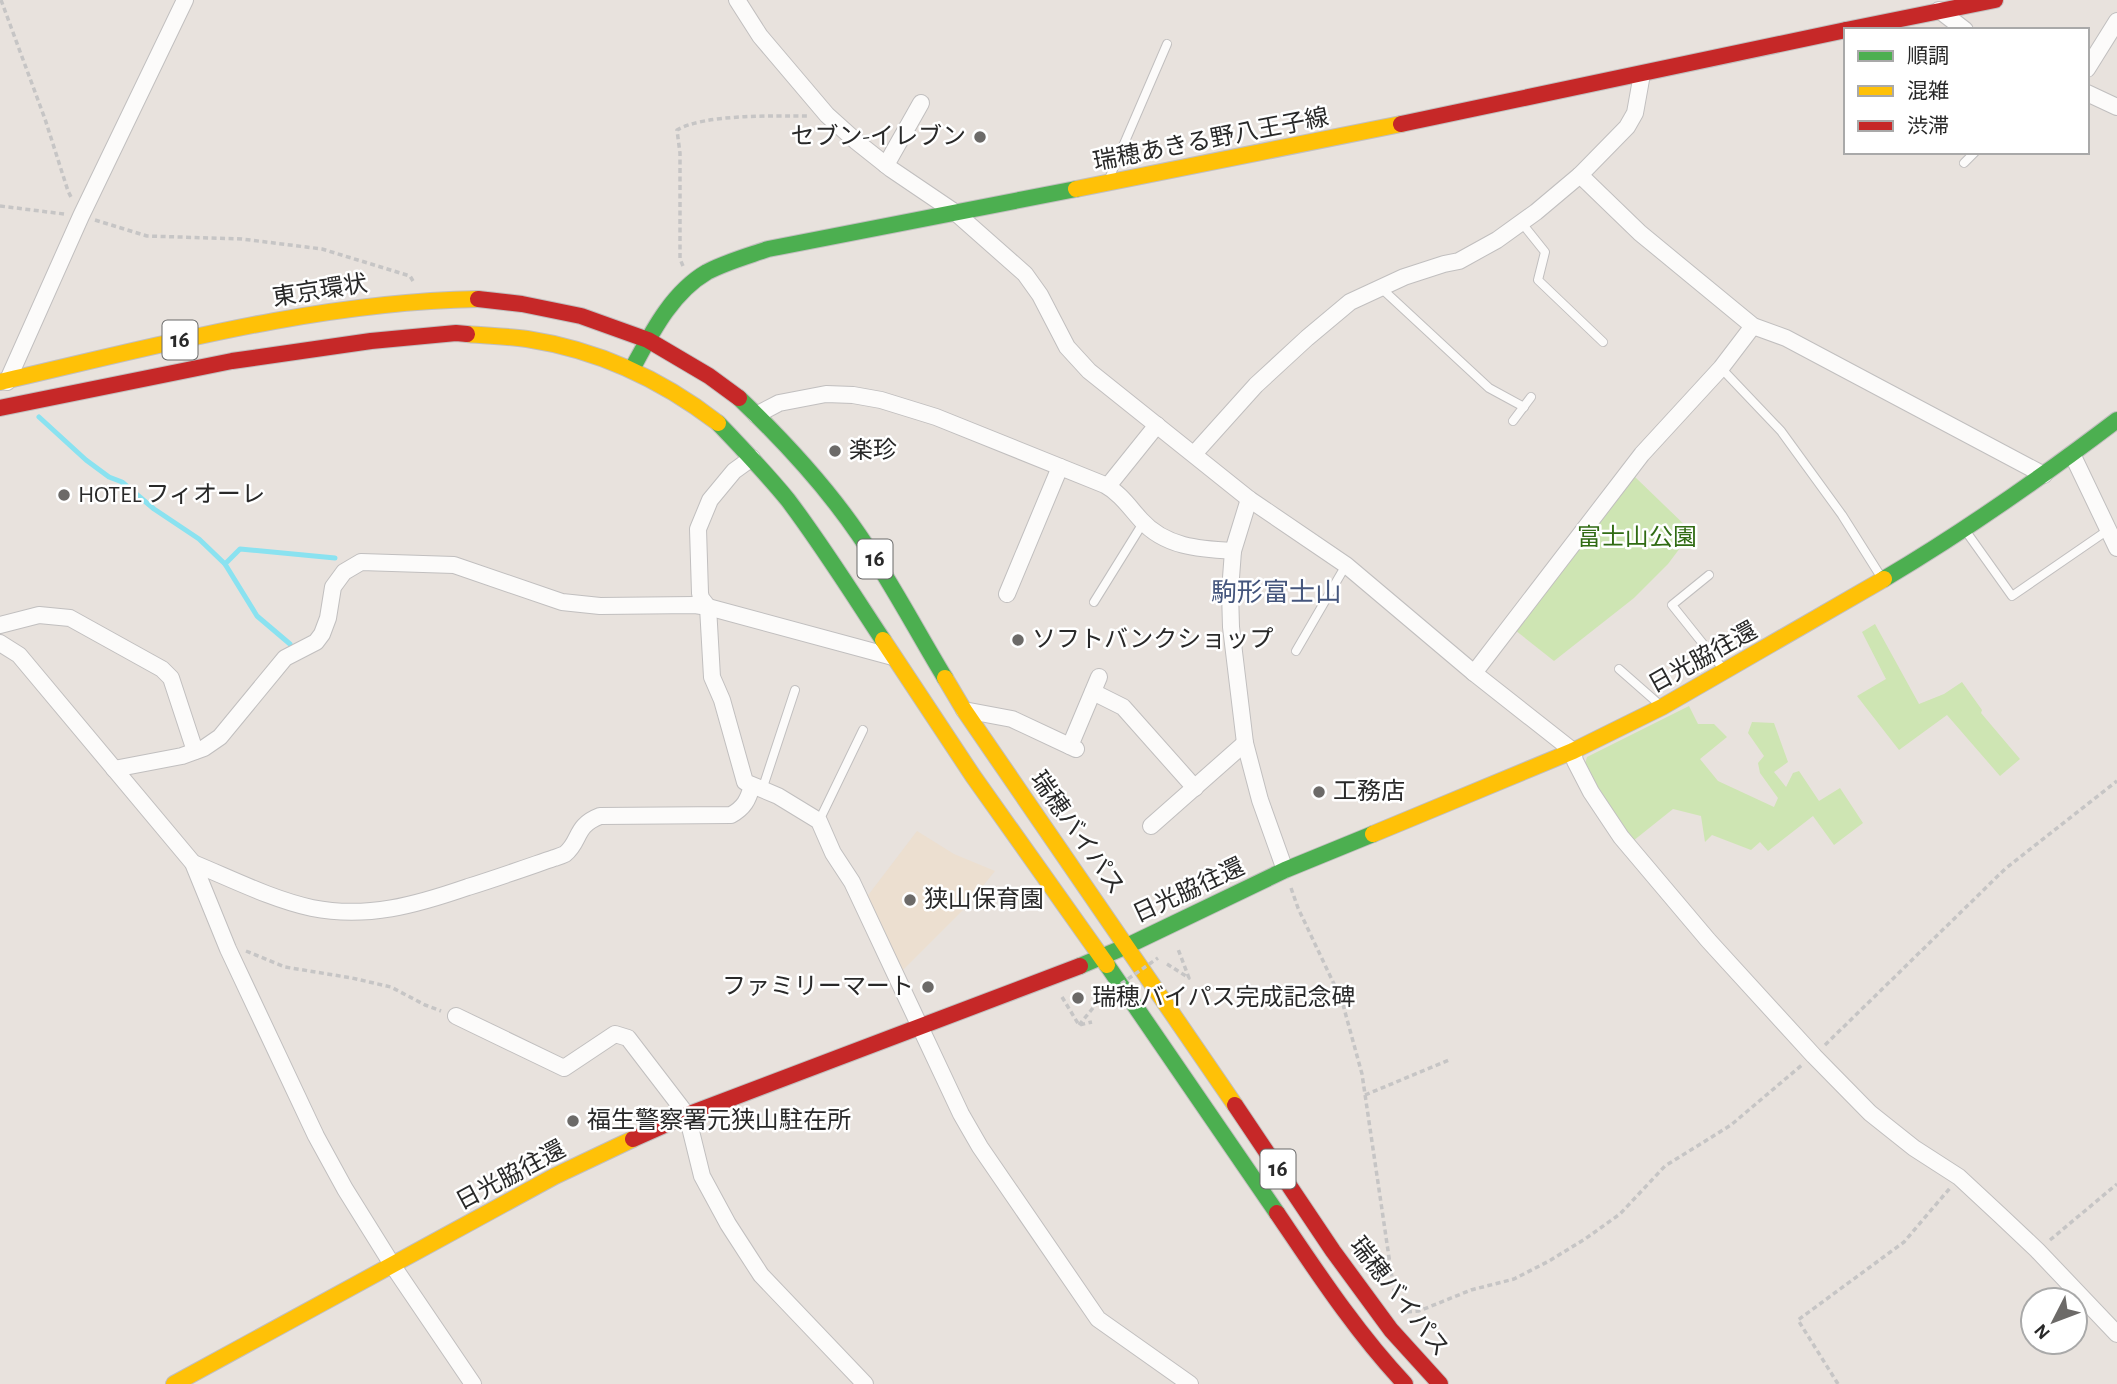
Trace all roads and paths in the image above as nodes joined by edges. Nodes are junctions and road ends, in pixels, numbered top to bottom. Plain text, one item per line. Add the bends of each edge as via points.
1 (1, 0) edge
2 (185, 0) edge
3 (737, 0) edge
4 (1914, 0) edge
5 (1995, 0) edge
6 (1939, 10) junction
7 (2117, 20) edge
8 (1855, 28) edge
9 (1962, 28) edge
10 (1844, 30) edge
11 (1167, 44) dead end
12 (2089, 66) edge
13 (1642, 74) junction
14 (2089, 94) edge
15 (921, 103) dead end
16 (2117, 107) edge
17 (827, 115) junction
18 (1973, 154) edge
19 (1964, 163) dead end
20 (886, 165) junction
21 (1580, 176) junction
22 (1107, 184) junction
23 (0, 205) edge
24 (956, 213) junction
25 (81, 216) junction
26 (1521, 222) junction
27 (689, 285) junction
28 (1380, 287) junction
29 (423, 300) junction
30 (1753, 326) junction
31 (648, 340) junction
32 (1603, 342) dead end
33 (1721, 368) junction
34 (632, 369) junction
35 (3, 385) edge
36 (1531, 397) dead end
37 (0, 408) edge
38 (1524, 408) junction
39 (756, 415) junction
40 (2117, 420) edge
41 (1513, 421) dead end
42 (1157, 425) junction
43 (1194, 454) junction
44 (2072, 454) junction
45 (752, 458) junction
46 (1060, 467) junction
47 (2044, 475) junction
48 (1108, 486) junction
49 (1249, 499) junction
50 (1143, 523) junction
51 (1965, 530) junction
52 (2108, 530) junction
53 (2117, 548) edge
54 (1233, 551) junction
55 (1346, 565) junction
56 (1709, 575) dead end
57 (1883, 580) junction
58 (1007, 594) dead end
59 (1094, 602) dead end
60 (1672, 605) junction
61 (708, 607) junction
62 (1664, 612) dead end
63 (0, 625) edge
64 (0, 643) edge
65 (1296, 651) dead end
66 (896, 657) junction
67 (1619, 669) dead end
68 (1726, 672) junction
69 (1474, 673) junction
70 (795, 690) dead end
71 (1662, 707) junction
72 (964, 710) junction
73 (863, 730) dead end
74 (1245, 743) junction
75 (195, 751) junction
76 (1573, 751) junction
77 (114, 769) junction
78 (2117, 780) edge
79 (757, 788) junction
80 (1195, 788) junction
81 (819, 821) junction
82 (1151, 827) dead end
83 (193, 863) junction
84 (1285, 870) junction
85 (1127, 946) junction
86 (228, 949) junction
87 (1178, 949) dead end
88 (1101, 957) junction
89 (1062, 997) dead end
90 (456, 1016) joint
91 (1092, 1023) dead end
92 (1079, 1025) junction
93 (921, 1027) junction
94 (1814, 1056) junction
95 (1449, 1060) dead end
96 (1365, 1095) junction
97 (687, 1115) junction
98 (1959, 1178) junction
99 (2117, 1184) edge
100 (2037, 1250) junction
101 (393, 1266) junction
102 (1396, 1304) dead end
103 (1391, 1330) junction
104 (2117, 1334) edge
105 (174, 1384) edge
106 (473, 1384) edge
107 (865, 1384) edge
108 (1190, 1384) edge
109 (1405, 1384) edge
110 (1440, 1384) edge
111 (1838, 1384) edge

1 - 25 path via 68,191
2 - 25 street
3 - 17 street via 760,36
4 - 6 main road
5 - 6 main road, 瑞穂あきる野八王子線
6 - 8 main road, 瑞穂あきる野八王子線
6 - 9 street
7 - 12 street
10 - 13 main road, 瑞穂あきる野八王子線
11 - 22 lane
13 - 21 street via 1635,113 1627,127
13 - 22 main road, 瑞穂あきる野八王子線
14 - 16 street
15 - 20 street
17 - 20 street
17 - 27 path via 754,116 700,122 677,130 680,259
18 - 19 lane
20 - 24 street
21 - 26 street
21 - 30 street via 1640,233
22 - 24 main road, 瑞穂あきる野八王子線
23 - 25 path
24 - 27 main road, 瑞穂あきる野八王子線 via 768,249 719,267
24 - 42 street via 1025,274 1067,347 1088,371
25 - 29 path via 147,236 242,239 322,249 410,276
25 - 35 street
26 - 28 street via 1459,261
26 - 32 lane via 1545,252 1538,280
27 - 31 main road, 瑞穂あきる野八王子線
28 - 38 lane via 1489,388
28 - 43 street via 1350,302 1307,338 1256,385
29 - 31 main road, 東京環状 / 16 via 522,304 581,316
29 - 35 main road, 東京環状 / 16 via 353,307 221,331
30 - 33 street
30 - 47 street via 1786,338
31 - 34 main road, 瑞穂あきる野八王子線
31 - 39 main road, 瑞穂バイパス / 16 via 709,376
33 - 57 lane via 1781,431
33 - 69 street via 1642,454
34 - 37 main road, 16 via 527,339 456,333 232,361
34 - 45 main road, 瑞穂バイパス / 16 via 680,395
36 - 38 lane
38 - 41 lane
39 - 46 street via 779,403 853,394 936,417
39 - 72 main road, 瑞穂バイパス / 16 via 860,536
40 - 44 main road, 日光脇往還
42 - 43 street
42 - 48 street
43 - 49 street
44 - 47 main road, 日光脇往還
44 - 52 street
45 - 61 street via 734,471 710,500 698,529 700,593
45 - 66 main road, 瑞穂バイパス / 16 via 788,501
46 - 48 street
46 - 58 street
47 - 51 main road, 日光脇往還
48 - 50 street
49 - 54 street
49 - 55 street
50 - 54 street via 1166,539 1192,548
50 - 59 lane
51 - 52 lane via 2012,596
51 - 57 main road, 日光脇往還
52 - 53 street
54 - 74 street via 1231,627
55 - 65 lane
55 - 69 street
56 - 60 lane
57 - 68 main road, 日光脇往還
60 - 62 lane
60 - 68 lane
61 - 66 street
61 - 75 street via 600,607 562,602 454,565 361,562 344,572 333,587 328,618 316,642 285,658 220,737
61 - 79 street via 712,677 745,782
63 - 75 street via 39,615 70,618 162,669 171,678
64 - 77 street via 19,655
66 - 88 main road, 瑞穂バイパス / 16 via 973,776
67 - 71 lane
68 - 71 main road, 日光脇往還
69 - 76 street
70 - 79 lane
71 - 76 main road, 日光脇往還
72 - 80 street via 1012,719 1073,748 1096,684
72 - 85 main road, 瑞穂バイパス / 16
73 - 81 lane
74 - 80 street
74 - 84 street
75 - 77 street
76 - 84 main road, 日光脇往還
76 - 94 street via 1591,792 1620,837
77 - 83 street
78 - 94 path via 2006,869
79 - 81 street
79 - 83 street via 731,815 600,816 581,828 565,853 554,859 415,905 365,913 282,900
80 - 82 street
81 - 93 street
83 - 86 street
84 - 85 main road, 日光脇往還
84 - 96 path via 1342,1001
85 - 88 main road, 日光脇往還
85 - 103 main road, 瑞穂バイパス / 16
86 - 90 path via 238,947 285,967 391,987
86 - 101 street via 316,1136
87 - 92 path, bridge via 1189,978 1158,958 1102,997
88 - 93 main road, 日光脇往還
88 - 109 main road, 瑞穂バイパス / 16 via 1335,1300
89 - 92 path
90 - 97 street via 565,1068 615,1034 628,1038
91 - 92 path
93 - 97 main road, 日光脇往還
93 - 108 street via 980,1147 1098,1319
94 - 98 street via 1870,1114
94 - 103 path via 1731,1125 1665,1166 1620,1214 1576,1244 1514,1279 1419,1311 1398,1313
95 - 96 path
96 - 102 path
97 - 101 main road, 日光脇往還 via 555,1176
97 - 107 street via 702,1176 761,1275
98 - 100 street
98 - 111 path via 1904,1242 1798,1320
99 - 100 path
100 - 104 street
101 - 105 main road, 日光脇往還
101 - 106 street
103 - 110 main road, 瑞穂バイパス / 16

